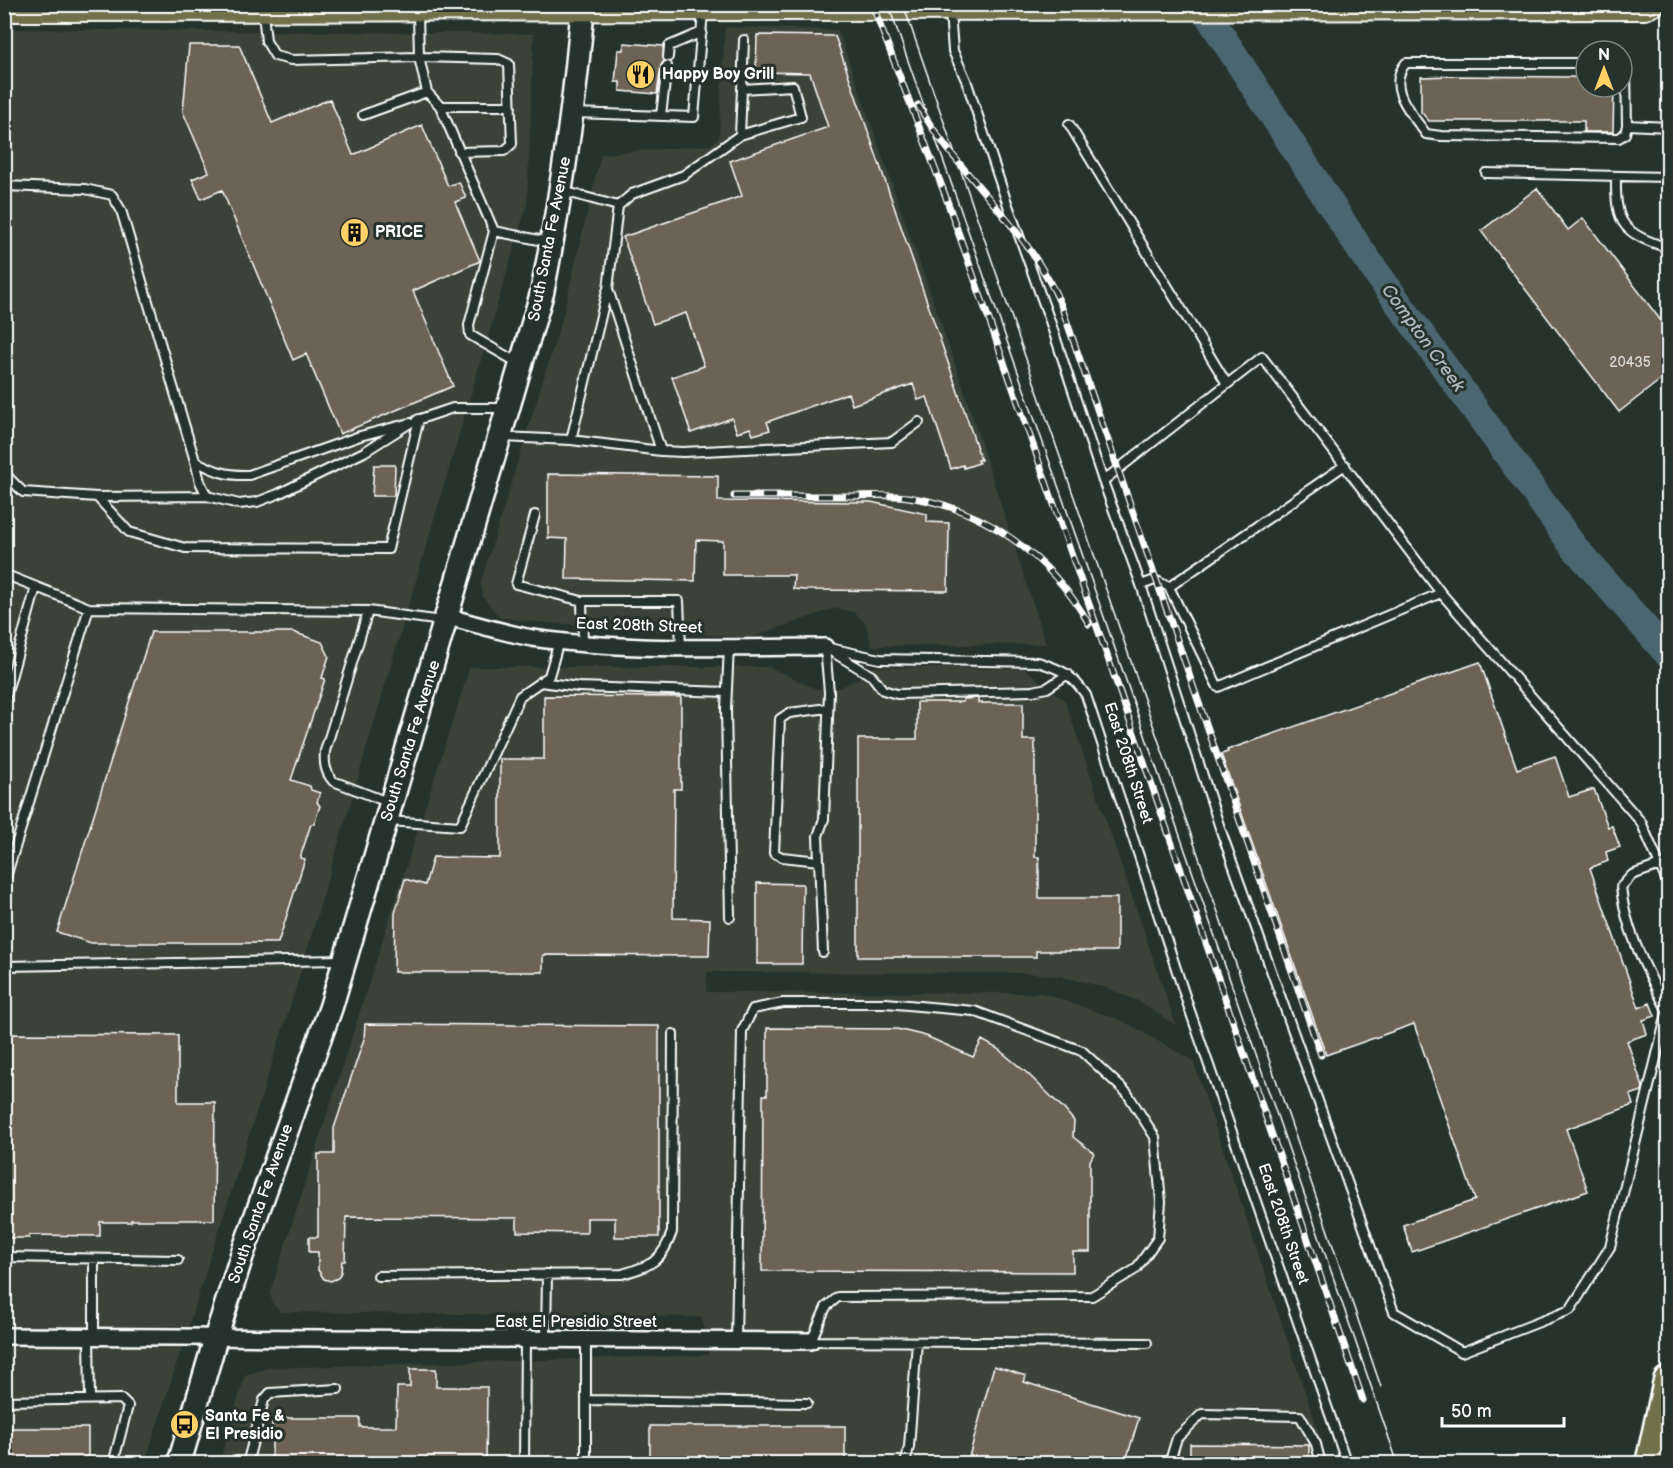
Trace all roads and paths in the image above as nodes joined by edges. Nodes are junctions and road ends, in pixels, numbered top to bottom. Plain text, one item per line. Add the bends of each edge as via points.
1 (1652, 4) edge
2 (583, 6) edge
3 (949, 6) edge
4 (263, 8) junction
5 (417, 8) junction
6 (4, 9) edge
7 (703, 20) junction
8 (744, 40) dead end
9 (419, 57) junction
10 (668, 57) dead end
11 (1574, 63) edge
12 (668, 66) dead end
13 (742, 88) junction
14 (427, 92) junction
15 (1627, 99) edge
16 (440, 105) junction
17 (511, 106) junction
18 (572, 113) junction
19 (661, 115) junction
20 (363, 116) dead end
21 (1069, 124) dead end
22 (1627, 125) junction
23 (1668, 127) edge
24 (740, 135) junction
25 (459, 152) junction
26 (1486, 173) dead end
27 (1616, 176) junction
28 (1668, 177) edge
29 (4, 186) edge
30 (562, 191) junction
31 (618, 206) junction
32 (494, 231) junction
33 (552, 243) junction
34 (1668, 248) edge
35 (608, 289) junction
36 (522, 365) junction
37 (1227, 384) junction
38 (509, 408) junction
39 (420, 419) junction
40 (919, 422) dead end
41 (410, 423) junction
42 (501, 437) junction
43 (571, 440) junction
44 (661, 451) junction
45 (195, 461) junction
46 (1345, 465) junction
47 (4, 473) edge
48 (1103, 481) junction
49 (207, 496) junction
50 (97, 497) junction
51 (535, 515) dead end
52 (4, 574) edge
53 (1141, 585) junction
54 (36, 587) junction
55 (1169, 587) junction
56 (1441, 593) junction
57 (582, 601) junction
58 (89, 608) junction
59 (368, 611) junction
60 (447, 619) junction
61 (559, 640) junction
62 (583, 643) junction
63 (681, 647) junction
64 (729, 647) junction
65 (825, 647) junction
66 (1068, 675) junction
67 (540, 682) junction
68 (727, 692) junction
69 (4, 703) edge
70 (828, 708) junction
71 (389, 812) junction
72 (819, 861) junction
73 (1660, 865) junction
74 (6, 877) dead end
75 (1668, 884) edge
76 (730, 917) dead end
77 (823, 952) dead end
78 (345, 960) junction
79 (4, 966) edge
80 (1668, 1010) edge
81 (673, 1035) dead end
82 (4, 1257) edge
83 (94, 1259) junction
84 (178, 1260) dead end
85 (547, 1274) junction
86 (378, 1276) dead end
87 (4, 1336) edge
88 (91, 1336) junction
89 (216, 1337) junction
90 (525, 1339) junction
91 (546, 1339) junction
92 (586, 1340) junction
93 (736, 1341) junction
94 (811, 1341) junction
95 (917, 1342) junction
96 (1147, 1343) dead end
97 (1668, 1381) edge
98 (338, 1389) dead end
99 (90, 1399) junction
100 (586, 1400) junction
101 (4, 1401) edge
102 (807, 1403) dead end
103 (113, 1464) edge
104 (179, 1464) edge
105 (247, 1464) edge
106 (524, 1464) edge
107 (586, 1464) edge
108 (905, 1464) edge
109 (1169, 1464) edge
110 (1321, 1464) edge
111 (1347, 1464) edge
112 (1650, 1464) edge

1 - 3 main road
2 - 5 main road
2 - 7 main road
2 - 18 main road, South Santa Fe Avenue
3 - 7 main road
3 - 48 lane via 953,51
4 - 5 main road
4 - 6 main road
4 - 9 lane via 266,40 275,56 291,60
5 - 9 lane
7 - 10 lane via 669,46
7 - 19 lane via 694,117
8 - 13 lane
9 - 14 lane
9 - 17 lane via 498,59 509,64
11 - 22 lane via 1406,63 1399,75 1399,96 1426,134 1619,138 1625,134
12 - 19 lane
13 - 24 lane
13 - 24 lane via 793,86 801,117
14 - 16 lane
14 - 20 lane
15 - 22 lane
16 - 17 lane
16 - 25 lane
17 - 25 lane via 512,144 504,151
18 - 19 lane
18 - 30 main road, South Santa Fe Avenue
21 - 37 lane
22 - 23 lane
24 - 31 lane via 684,175 632,195
25 - 32 lane
26 - 27 lane
27 - 28 lane
27 - 34 lane via 1615,200 1621,222 1636,236
29 - 45 lane via 85,189 112,195 121,210
30 - 31 lane
30 - 33 main road, South Santa Fe Avenue
31 - 35 lane
32 - 33 lane
32 - 36 lane via 469,325 470,335
33 - 36 main road, South Santa Fe Avenue
35 - 43 lane
35 - 44 lane
36 - 38 main road, South Santa Fe Avenue
37 - 46 lane via 1262,357
37 - 48 lane
38 - 39 lane via 453,408
38 - 42 main road, South Santa Fe Avenue
39 - 41 lane
39 - 50 lane via 388,549 185,548 129,532
40 - 44 lane via 892,442
41 - 45 lane via 249,475 231,476
41 - 49 lane via 364,452 257,502 240,504
42 - 43 lane
42 - 60 main road, South Santa Fe Avenue
43 - 44 lane
45 - 49 lane
46 - 55 lane
46 - 56 lane
47 - 50 lane via 24,492
48 - 53 lane
49 - 50 lane
51 - 57 lane via 516,584
52 - 54 lane
53 - 55 lane via 1155,580
53 - 80 lane via 1221,831 1394,1312 1462,1352 1570,1310 1610,1247
54 - 58 lane
54 - 69 lane
55 - 56 lane via 1218,687
56 - 73 lane via 1641,822
57 - 62 lane
57 - 63 lane via 679,601
58 - 59 lane
58 - 74 lane
59 - 60 lane
59 - 71 lane via 325,751 325,767 333,781
60 - 61 street, East 208th Street
60 - 71 main road, South Santa Fe Avenue
61 - 62 street, East 208th Street
61 - 67 lane via 549,676
62 - 63 street, East 208th Street
63 - 64 street, East 208th Street
64 - 65 street, East 208th Street
64 - 68 lane
65 - 66 lane, East 208th Street via 880,659 1038,662
65 - 66 lane via 872,676 883,690 897,694 1033,692
65 - 70 lane
66 - 111 lane, East 208th Street via 1086,695 1096,721 1188,1005
67 - 68 lane
67 - 71 lane via 520,696 460,826
68 - 76 lane
70 - 72 lane
70 - 72 lane via 789,713 780,719 774,853
71 - 78 main road, South Santa Fe Avenue
72 - 77 lane
73 - 75 lane
73 - 80 lane via 1632,875 1621,887 1623,906 1644,963
78 - 79 lane
78 - 89 main road, South Santa Fe Avenue
81 - 85 lane via 672,1232 666,1250 649,1266 622,1274
82 - 83 lane
83 - 84 lane
83 - 88 lane
85 - 86 lane
85 - 91 lane
87 - 88 street, East El Presidio Street
88 - 89 street, East El Presidio Street
88 - 99 lane
89 - 90 street, East El Presidio Street
89 - 104 main road, South Santa Fe Avenue
90 - 91 street, East El Presidio Street
90 - 106 lane
91 - 92 street, East El Presidio Street
92 - 93 street, East El Presidio Street
92 - 100 lane
93 - 94 street, East El Presidio Street
93 - 94 lane via 742,1031 753,1009 783,1003 886,1003 974,1011 1082,1051 1127,1093 1155,1137 1161,1202 1158,1238 1136,1269 1092,1296 838,1297 826,1307
94 - 95 lane, East El Presidio Street
95 - 96 lane, East El Presidio Street
95 - 108 lane
97 - 112 highway
98 - 105 lane via 270,1393 264,1400
99 - 101 lane
99 - 103 lane via 121,1399 128,1406
100 - 102 lane
100 - 107 lane
109 - 110 lane via 1177,1438 1202,1414 1300,1416 1316,1444

